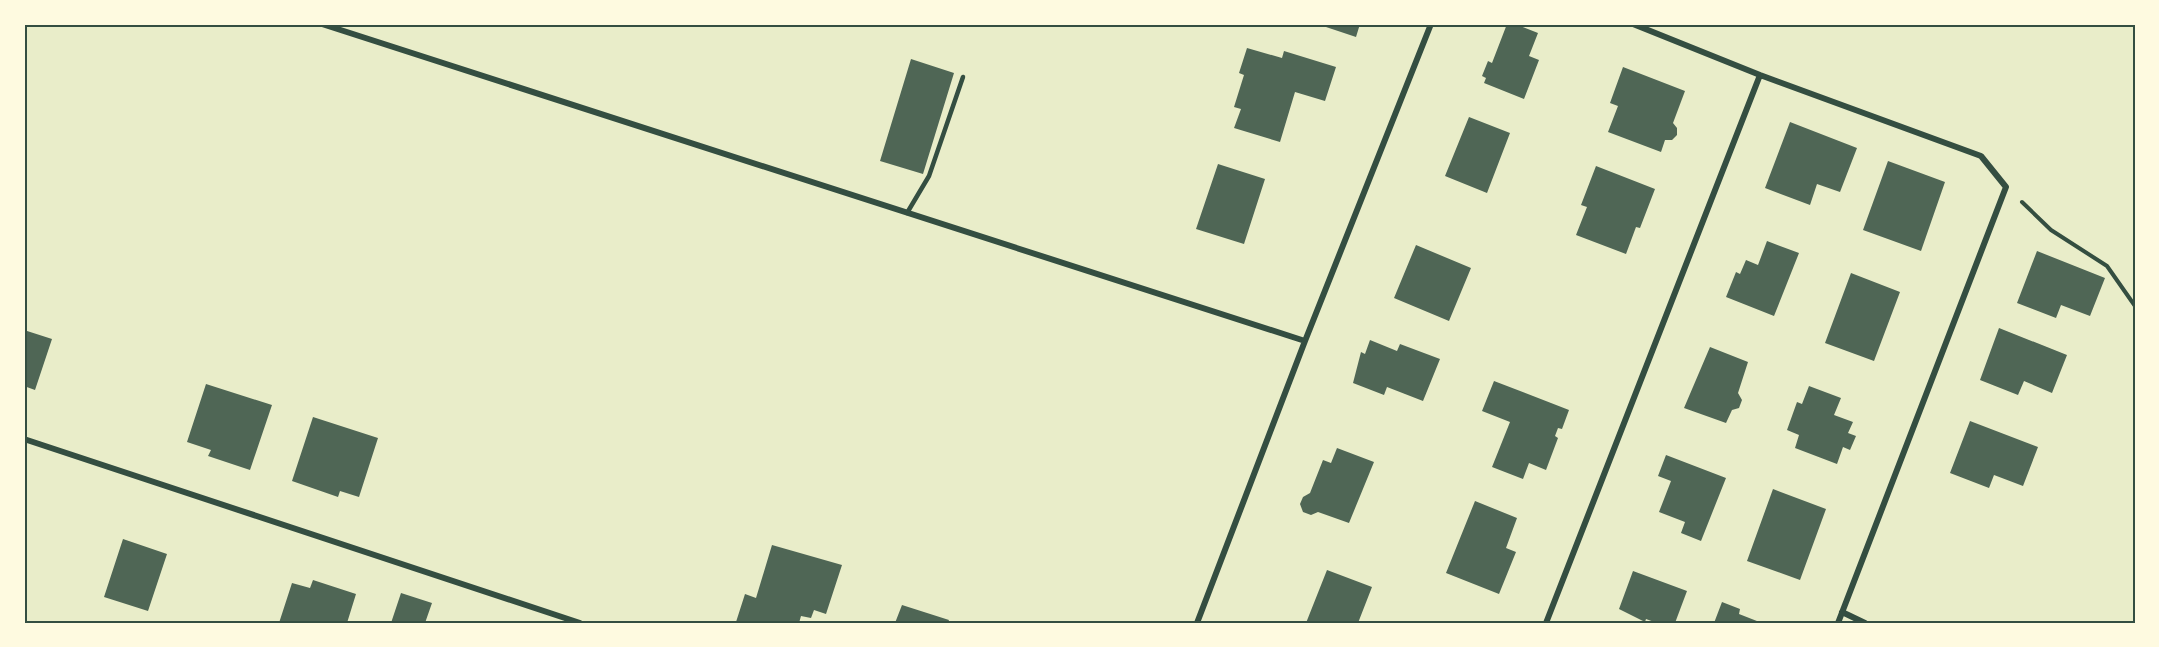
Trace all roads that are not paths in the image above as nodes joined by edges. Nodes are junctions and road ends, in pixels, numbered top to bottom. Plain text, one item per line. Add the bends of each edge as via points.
1 (322, 24) edge
2 (1431, 24) edge
3 (1633, 24) edge
4 (1760, 75) junction
5 (963, 77) dead end
6 (907, 213) junction
7 (1305, 341) junction
8 (24, 439) edge
9 (1842, 612) junction
10 (580, 623) edge
11 (1197, 623) edge
12 (1546, 623) edge
13 (1838, 623) edge
14 (1865, 623) edge

1 - 6 street
2 - 7 street
3 - 4 street
4 - 9 street via 1981,156 2006,187
4 - 12 street
5 - 6 lane via 929,176
6 - 7 street
7 - 11 street
8 - 10 street
9 - 13 street
9 - 14 street

